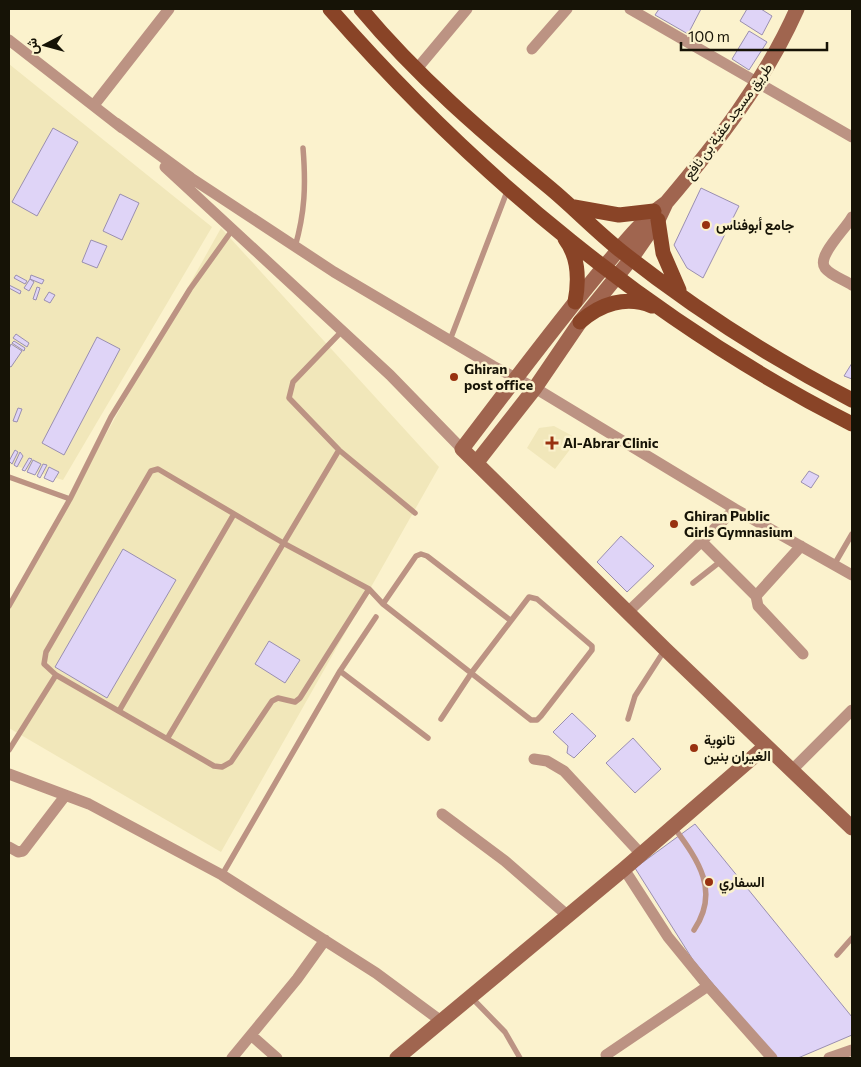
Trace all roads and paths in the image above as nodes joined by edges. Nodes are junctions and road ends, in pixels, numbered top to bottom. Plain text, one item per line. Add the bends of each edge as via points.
1 (169, 9) edge
2 (330, 9) edge
3 (361, 9) edge
4 (467, 9) edge
5 (567, 9) edge
6 (630, 9) edge
7 (797, 9) edge
8 (650, 13) edge
9 (9, 40) edge
10 (532, 49) dead end
11 (416, 70) junction
12 (759, 83) junction
13 (94, 105) junction
14 (116, 122) junction
15 (852, 136) edge
16 (302, 148) dead end
17 (508, 189) junction
18 (572, 207) junction
19 (660, 212) junction
20 (852, 220) edge
21 (233, 229) junction
22 (558, 230) junction
23 (295, 247) junction
24 (619, 249) junction
25 (631, 259) junction
26 (605, 266) junction
27 (617, 276) junction
28 (852, 285) edge
29 (681, 294) junction
30 (575, 302) junction
31 (660, 309) junction
32 (580, 322) junction
33 (342, 331) junction
34 (450, 340) junction
35 (517, 378) junction
36 (535, 388) junction
37 (852, 400) edge
38 (852, 424) edge
39 (462, 448) junction
40 (340, 450) junction
41 (477, 462) junction
42 (9, 477) edge
43 (70, 499) junction
44 (734, 509) junction
45 (415, 513) dead end
46 (234, 514) junction
47 (852, 534) edge
48 (701, 541) junction
49 (285, 544) junction
50 (801, 546) junction
51 (721, 561) junction
52 (834, 565) junction
53 (852, 575) edge
54 (693, 583) dead end
55 (369, 589) junction
56 (756, 596) junction
57 (383, 604) junction
58 (9, 606) edge
59 (628, 612) junction
60 (376, 617) dead end
61 (510, 620) junction
62 (665, 649) junction
63 (804, 654) dead end
64 (340, 671) junction
65 (472, 672) junction
66 (56, 675) junction
67 (852, 710) edge
68 (119, 711) junction
69 (441, 719) dead end
70 (628, 719) dead end
71 (428, 738) dead end
72 (167, 740) junction
73 (766, 746) junction
74 (9, 750) edge
75 (534, 759) dead end
76 (792, 770) junction
77 (9, 774) edge
78 (65, 796) junction
79 (442, 814) dead end
80 (673, 826) junction
81 (852, 828) edge
82 (9, 847) edge
83 (641, 854) junction
84 (624, 869) junction
85 (222, 875) junction
86 (568, 916) junction
87 (694, 930) dead end
88 (852, 938) edge
89 (325, 940) junction
90 (837, 955) dead end
91 (708, 986) junction
92 (471, 996) junction
93 (441, 1022) junction
94 (251, 1035) junction
95 (851, 1052) edge
96 (606, 1055) dead end
97 (232, 1058) edge
98 (277, 1058) edge
99 (397, 1058) edge
100 (520, 1058) edge
101 (772, 1058) edge
102 (829, 1058) edge

1 - 13 street
2 - 17 main road via 410,96
3 - 11 main road
4 - 11 street
5 - 10 street
6 - 8 street
7 - 12 street, طريق مسجد عقبة بن نافع
8 - 12 street
9 - 13 street
11 - 18 main road via 480,130
12 - 15 street
12 - 19 street, طريق مسجد عقبة بن نافع
13 - 14 street
14 - 21 street
14 - 23 street via 191,178
16 - 23 lane via 305,180 303,218
17 - 22 main road
17 - 34 lane
18 - 19 main road via 619,215
18 - 24 main road
19 - 24 street, طريق مسجد عقبة بن نافع
19 - 25 street, طريق مسجد عقبة بن نافع
19 - 29 main road via 664,259
20 - 28 street via 825,254 823,262 826,270
21 - 33 street
21 - 43 lane via 190,289 111,417
22 - 26 main road
22 - 30 main road via 574,256 578,279
23 - 34 street
24 - 25 main road
24 - 26 street, طريق مسجد عقبة بن نافع
25 - 27 street, طريق مسجد عقبة بن نافع
25 - 29 main road
26 - 27 main road
26 - 30 street, طريق مسجد عقبة بن نافع
27 - 31 main road
27 - 32 street, طريق مسجد عقبة بن نافع
29 - 37 main road via 769,353
30 - 35 street, طريق مسجد عقبة بن نافع
31 - 32 main road via 637,302 612,303 600,307
31 - 38 main road via 724,352
32 - 36 street, طريق مسجد عقبة بن نافع
33 - 39 street
33 - 40 lane via 293,382 289,391 289,398
34 - 35 street
35 - 36 street
35 - 39 street, طريق مسجد عقبة بن نافع
36 - 41 street, طريق مسجد عقبة بن نافع
36 - 44 street
39 - 41 street
40 - 45 lane
40 - 49 lane
41 - 59 street
42 - 43 lane
43 - 58 lane
44 - 48 street
44 - 50 street
46 - 49 lane
46 - 66 lane via 160,470 153,469 46,652 44,664
46 - 68 lane
47 - 52 lane
48 - 51 street
48 - 59 street
49 - 55 lane
49 - 72 lane
50 - 52 street
50 - 56 street
51 - 54 lane
51 - 56 street
52 - 53 street
55 - 57 lane
55 - 72 lane via 300,698 295,702 278,698 272,701 231,762 222,767 214,766
56 - 63 street via 758,606
57 - 61 lane via 416,556 424,554
57 - 65 lane
59 - 62 street
60 - 64 lane
61 - 65 lane
61 - 65 lane via 529,597 534,597 591,644 592,649 534,721
62 - 70 lane via 635,696
62 - 73 street
64 - 71 lane
64 - 85 lane
65 - 69 lane
66 - 68 lane
66 - 74 lane
67 - 76 street
68 - 72 lane
73 - 76 street
73 - 80 street
75 - 83 street via 547,761 564,771
76 - 81 street
77 - 78 street
78 - 82 street via 23,851
78 - 85 street via 110,814
79 - 86 street via 505,861
80 - 83 street
80 - 87 lane via 702,870 705,889 702,918
83 - 84 street
84 - 86 street
84 - 91 street via 668,936
85 - 89 street
86 - 92 street
88 - 90 lane
89 - 93 street
89 - 94 street
91 - 96 street
91 - 101 street
92 - 93 street
92 - 100 lane via 505,1032
93 - 99 street
94 - 97 street
94 - 98 street
95 - 102 street

